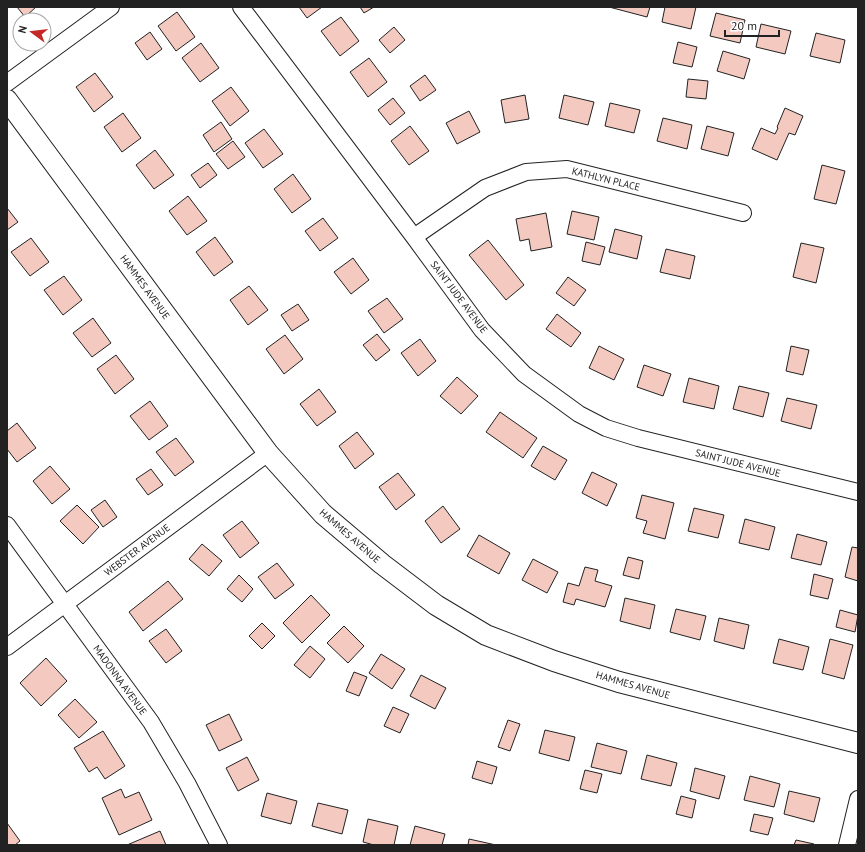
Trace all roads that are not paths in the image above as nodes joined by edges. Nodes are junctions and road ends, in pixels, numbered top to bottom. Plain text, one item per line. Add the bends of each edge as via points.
1 (111, 7) edge
2 (241, 7) edge
3 (7, 83) edge
4 (7, 100) edge
5 (742, 213) dead end
6 (414, 237) junction
7 (268, 453) junction
8 (858, 492) edge
9 (7, 525) edge
10 (64, 604) junction
11 (7, 646) edge
12 (858, 744) edge
13 (858, 800) edge
14 (219, 845) edge
15 (847, 845) edge

1 - 3 street
2 - 6 street, SAINT JUDE AVENUE
4 - 7 street, HAMMES AVENUE
5 - 6 street, KATHLYN PLACE via 567,169 526,172 486,188
6 - 8 street, SAINT JUDE AVENUE via 482,330 524,374 579,414 606,428 638,438
7 - 10 street, WEBSTER AVENUE
7 - 12 street, HAMMES AVENUE via 324,514 382,564 436,605 486,635 619,682
9 - 10 street, MADONNA AVENUE
10 - 11 street, WEBSTER AVENUE
10 - 14 street, MADONNA AVENUE via 151,722 187,782
13 - 15 street

